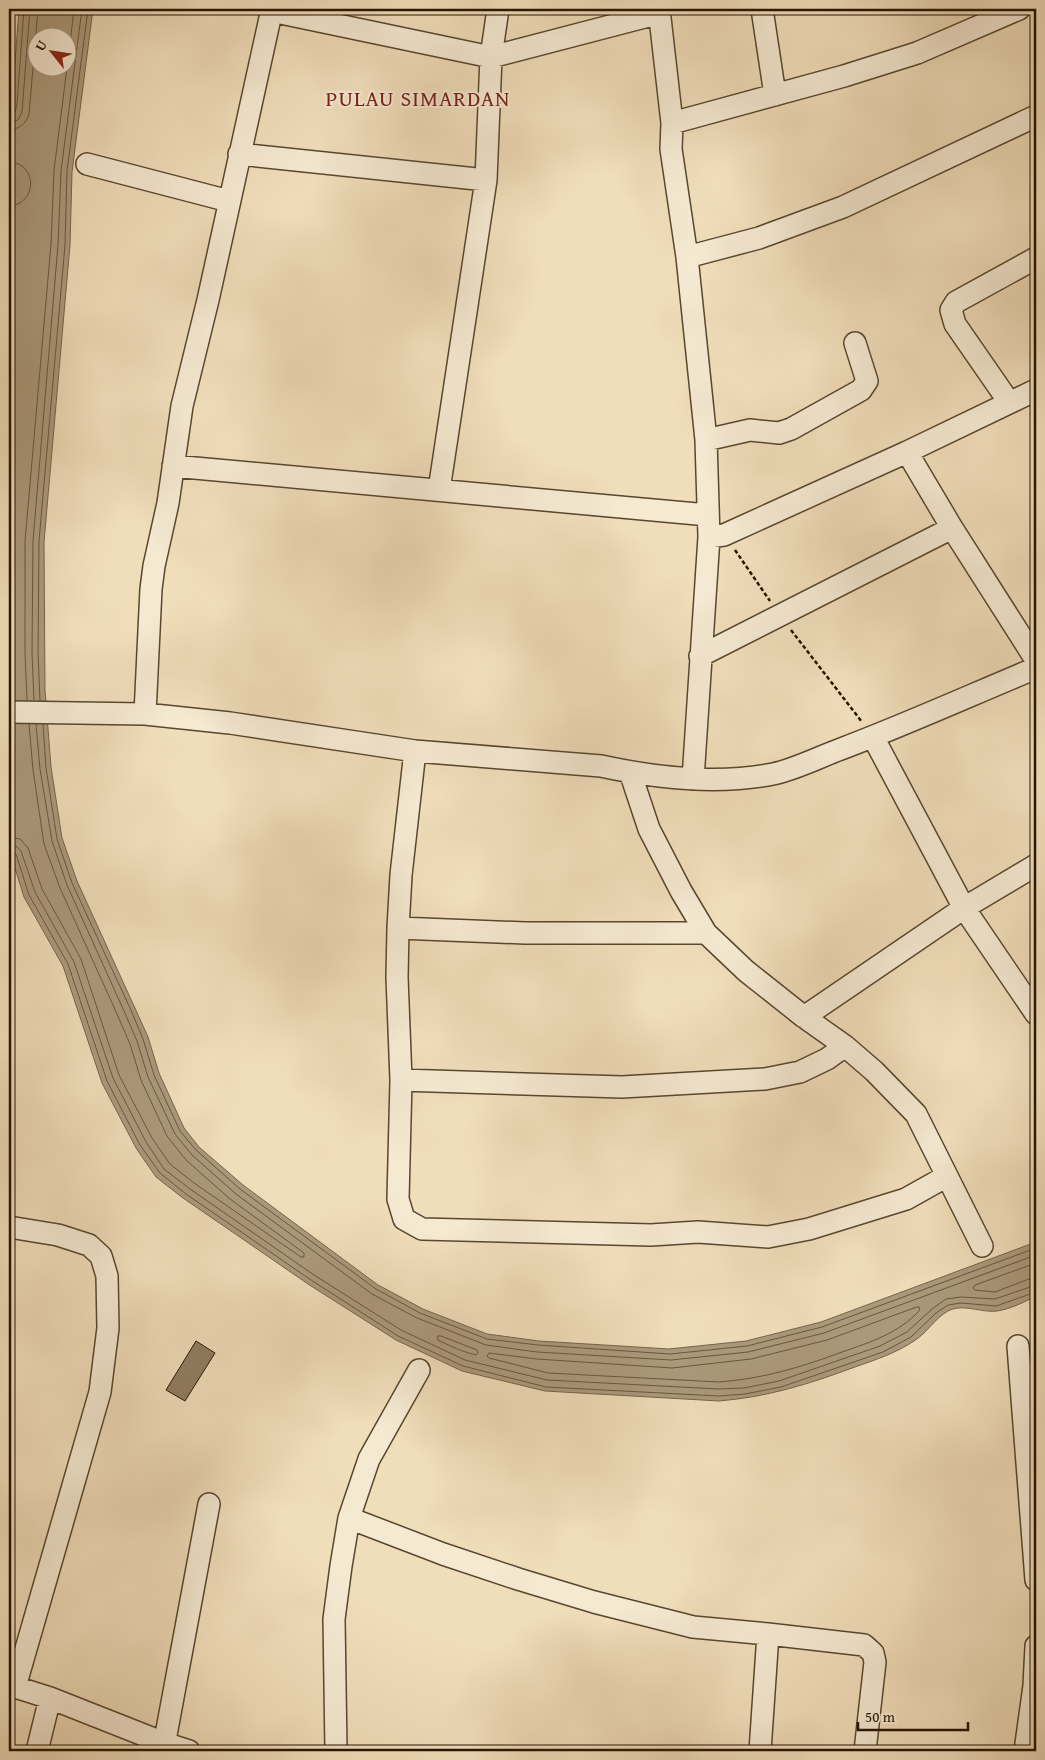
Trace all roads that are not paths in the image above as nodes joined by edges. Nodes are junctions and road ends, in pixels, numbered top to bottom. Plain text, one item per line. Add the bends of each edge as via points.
1 (498, 9) edge
2 (762, 9) edge
3 (1020, 9) edge
4 (272, 10) edge
5 (659, 11) edge
6 (491, 57) junction
7 (775, 95) junction
8 (1036, 116) edge
9 (672, 123) junction
10 (240, 154) junction
11 (87, 164) dead end
12 (486, 180) junction
13 (229, 201) junction
14 (687, 257) junction
15 (1036, 258) edge
16 (855, 343) dead end
17 (1036, 390) edge
18 (1009, 402) junction
19 (706, 440) junction
20 (907, 452) junction
21 (173, 466) junction
22 (439, 490) junction
23 (708, 515) junction
24 (952, 528) junction
25 (716, 536) junction
26 (700, 656) junction
27 (1036, 660) edge
28 (1036, 668) edge
29 (9, 712) edge
30 (145, 714) junction
31 (873, 737) junction
32 (415, 751) junction
33 (630, 772) junction
34 (693, 779) junction
35 (1036, 865) edge
36 (964, 908) junction
37 (398, 928) junction
38 (706, 933) junction
39 (1036, 1014) edge
40 (804, 1017) junction
41 (845, 1046) junction
42 (401, 1080) junction
43 (947, 1176) junction
44 (9, 1227) edge
45 (982, 1246) dead end
46 (1018, 1346) dead end
47 (419, 1370) dead end
48 (209, 1504) dead end
49 (349, 1518) junction
50 (1036, 1580) edge
51 (768, 1634) junction
52 (1036, 1646) edge
53 (12, 1686) edge
54 (1035, 1687) edge
55 (50, 1698) junction
56 (163, 1747) edge
57 (37, 1751) edge
58 (189, 1751) edge
59 (336, 1751) edge
60 (760, 1751) edge
61 (865, 1751) edge
62 (1025, 1751) edge

1 - 6 street
2 - 7 street
3 - 7 street via 917,53
4 - 6 street
4 - 10 street
5 - 6 street
5 - 9 street
6 - 12 street
7 - 9 street
8 - 14 street via 843,207 759,238
9 - 14 street via 670,149
10 - 12 street
10 - 13 street
11 - 13 street
12 - 22 street
13 - 21 street via 182,406
14 - 19 street
15 - 18 street via 956,302 951,310 955,324
16 - 19 street via 867,381 862,390 780,433 750,430
17 - 18 street
18 - 20 street
19 - 23 street
20 - 24 street
20 - 25 street
21 - 22 street
21 - 30 street via 151,589
22 - 23 street
23 - 25 street
24 - 26 street
24 - 27 street
25 - 26 street
26 - 34 street
28 - 31 street
29 - 30 street
30 - 32 street via 230,723
31 - 34 street via 776,773 746,778
31 - 36 street
32 - 33 street via 601,766
32 - 37 street
33 - 34 street
33 - 38 street via 649,829
35 - 36 street
36 - 39 street
36 - 40 street
37 - 38 street via 525,933
37 - 42 street
38 - 40 street via 746,971
40 - 41 street
41 - 42 street via 828,1059 800,1072 765,1079 622,1087
41 - 43 street via 874,1070 916,1114
42 - 43 street via 398,1200 404,1219 422,1229 651,1235 698,1232 768,1237 809,1229 906,1199
43 - 45 street
44 - 53 street via 58,1235 89,1245 101,1256 107,1276 108,1328 100,1392
46 - 50 street
47 - 49 street via 369,1458
48 - 56 street
49 - 51 street via 518,1580 594,1602 693,1627
49 - 59 street via 334,1619
51 - 60 street
51 - 61 street via 864,1645 873,1653 875,1671
52 - 54 street
53 - 55 street
54 - 62 street
55 - 56 street
55 - 57 street
56 - 58 street

